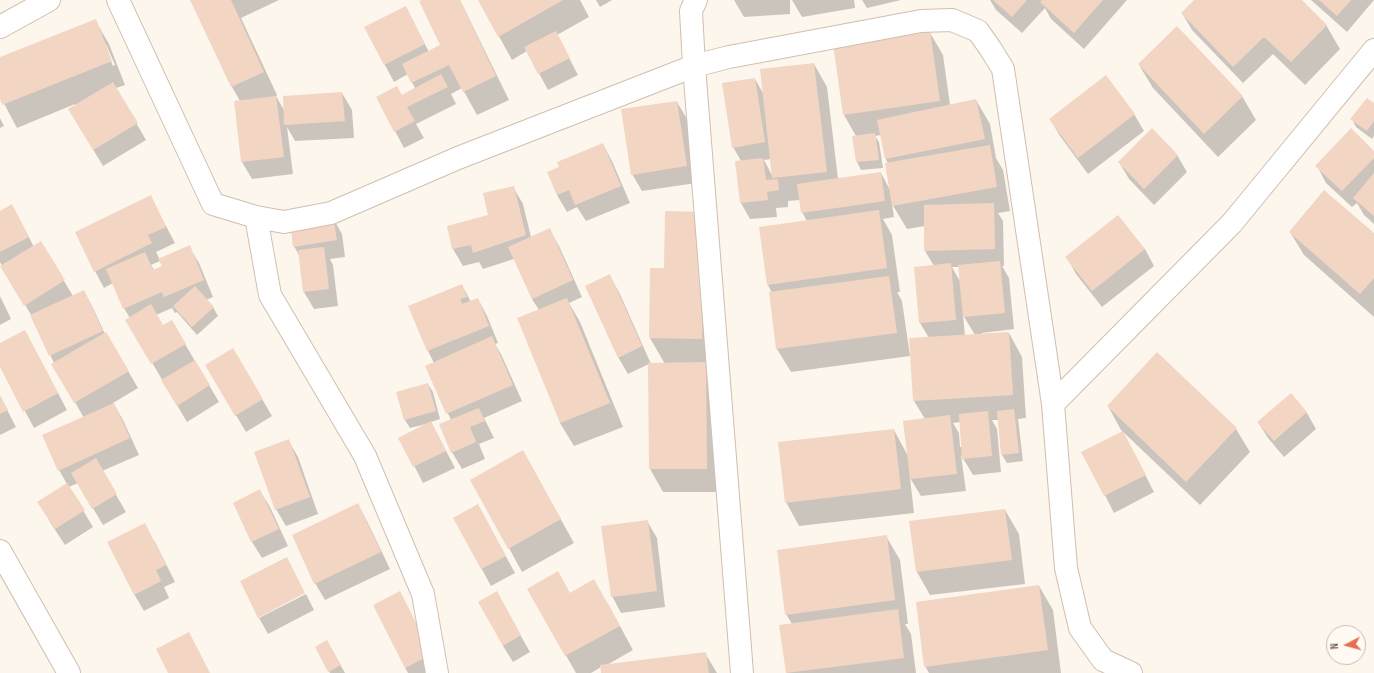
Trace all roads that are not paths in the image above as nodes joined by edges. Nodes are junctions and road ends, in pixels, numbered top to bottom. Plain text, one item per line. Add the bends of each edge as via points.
1 (49, 0) edge
2 (118, 0) edge
3 (696, 0) edge
4 (0, 27) edge
5 (1374, 50) edge
6 (694, 66) junction
7 (256, 216) junction
8 (1053, 404) junction
9 (0, 551) edge
10 (69, 673) edge
11 (437, 673) edge
12 (742, 673) edge
13 (1131, 673) edge

1 - 4 street
2 - 7 street via 213,204
3 - 6 street via 691,11
5 - 8 street via 1232,223
6 - 7 street via 458,158 331,213 284,222
6 - 8 street via 729,57 921,22 952,20 978,32 1003,69
6 - 12 street
7 - 11 street via 270,295 365,456 423,594
8 - 13 street via 1066,568 1080,628 1103,660
9 - 10 street

